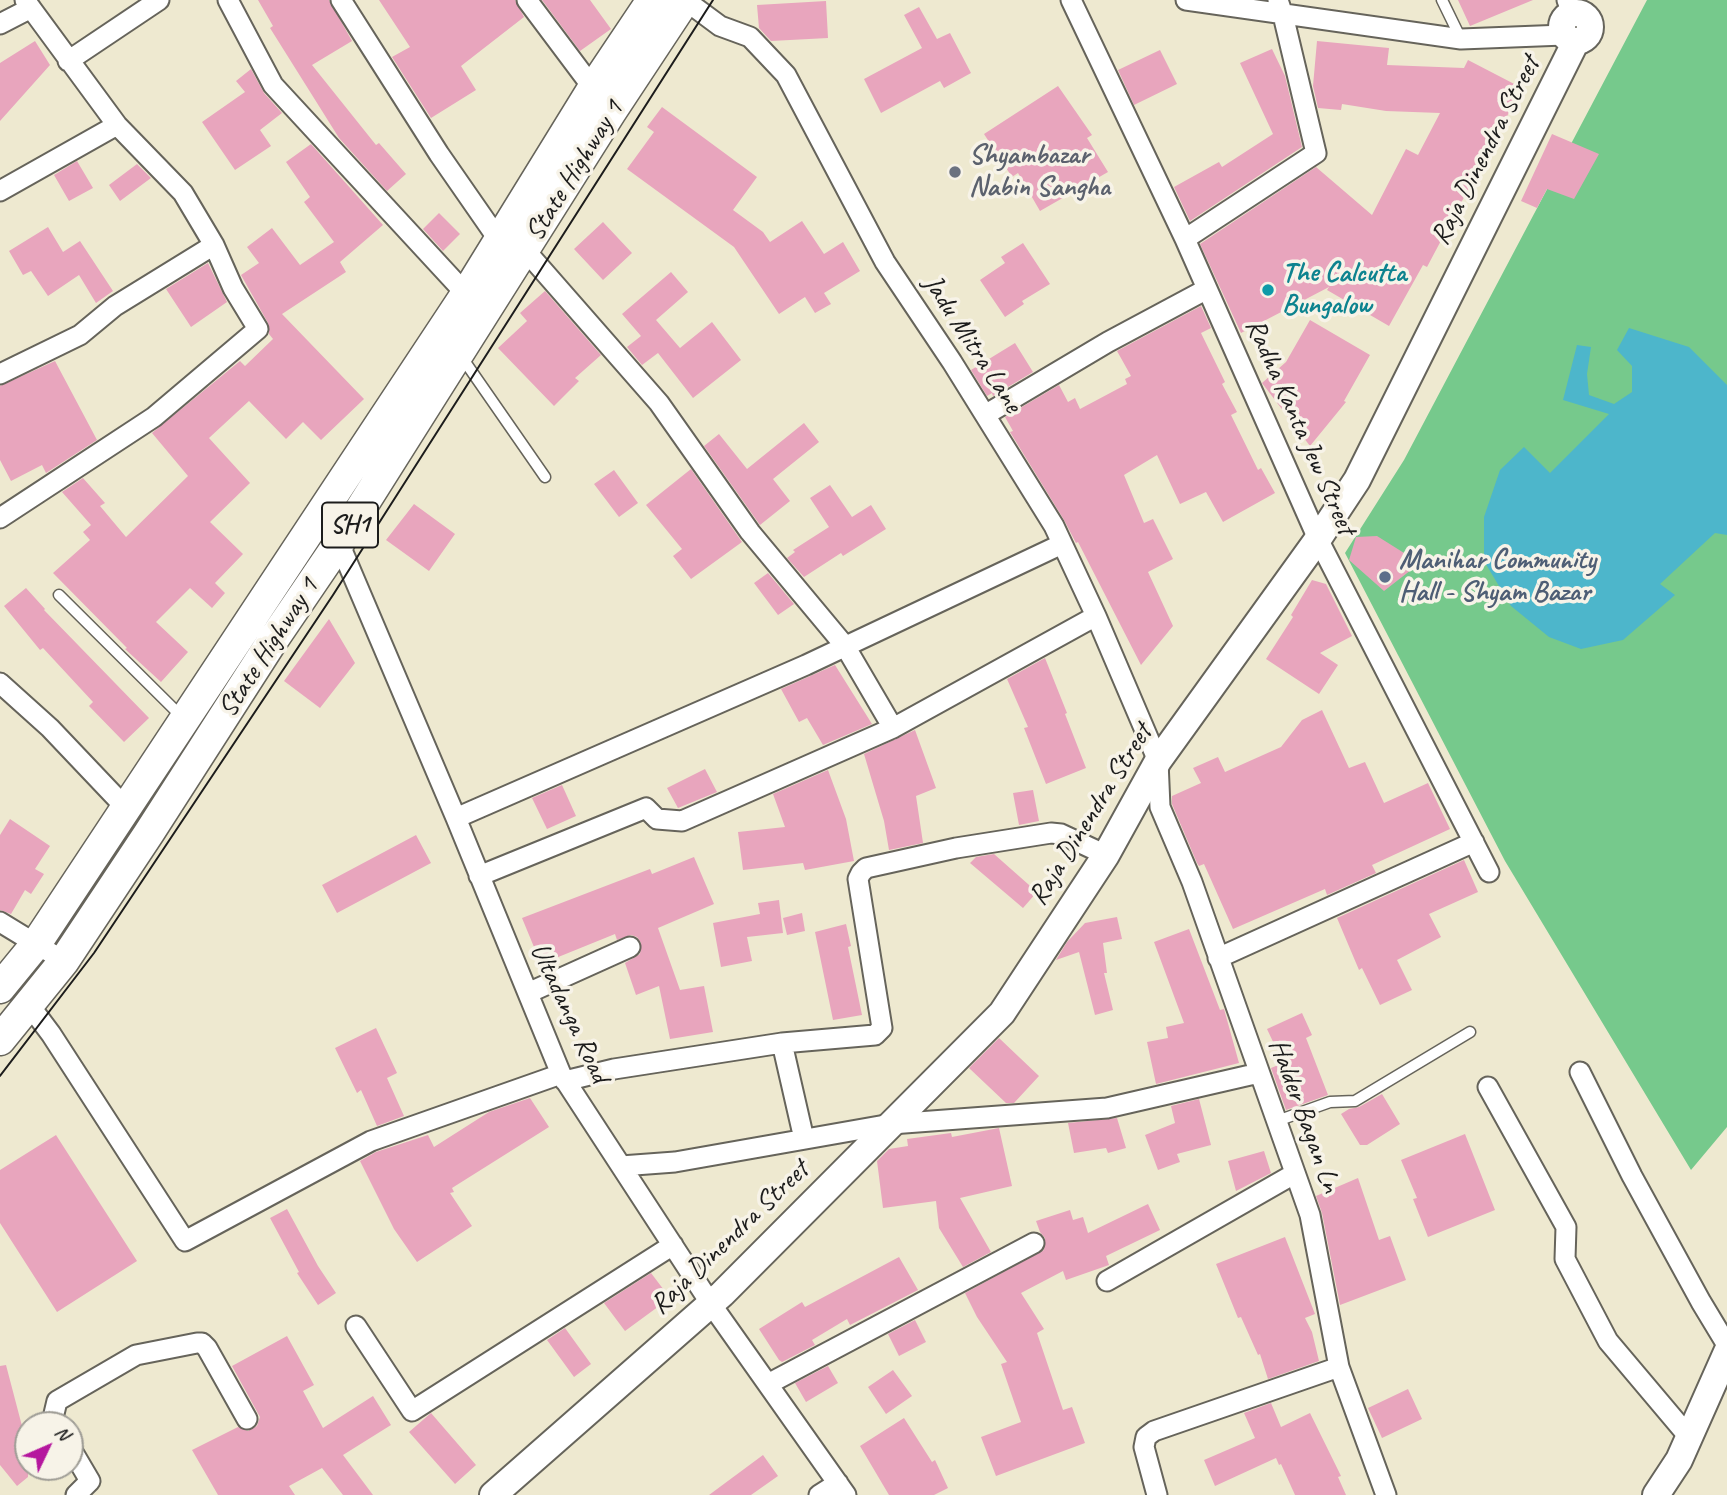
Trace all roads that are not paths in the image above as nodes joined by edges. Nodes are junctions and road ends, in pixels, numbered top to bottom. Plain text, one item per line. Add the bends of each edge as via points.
1 (159, 0) edge
2 (228, 0) edge
3 (341, 0) edge
4 (527, 0) edge
5 (652, 0) edge
6 (685, 0) edge
7 (1071, 0) edge
8 (1186, 0) edge
9 (1441, 0) edge
10 (28, 4) edge
11 (1280, 8) edge
12 (1578, 18) edge
13 (0, 24) edge
14 (1461, 39) junction
15 (68, 61) junction
16 (593, 88) junction
17 (117, 125) junction
18 (0, 191) edge
19 (1185, 239) junction
20 (214, 245) junction
21 (511, 245) junction
22 (1207, 289) junction
23 (466, 294) junction
24 (459, 352) junction
25 (0, 374) edge
26 (985, 415) junction
27 (545, 477) dead end
28 (321, 510) junction
29 (0, 518) edge
30 (1318, 539) junction
31 (339, 543) junction
32 (1062, 544) junction
33 (59, 595) dead end
34 (1096, 615) junction
35 (845, 646) junction
36 (0, 683) edge
37 (183, 719) junction
38 (893, 728) junction
39 (1158, 761) junction
40 (125, 807) junction
41 (456, 818) junction
42 (1474, 842) junction
43 (1106, 855) junction
44 (1489, 872) dead end
45 (479, 876) junction
46 (0, 922) edge
47 (36, 944) junction
48 (630, 947) dead end
49 (1218, 958) junction
50 (64, 961) junction
51 (0, 988) edge
52 (527, 993) junction
53 (30, 1006) junction
54 (1469, 1032) dead end
55 (0, 1040) edge
56 (782, 1043) junction
57 (1580, 1072) dead end
58 (1259, 1073) junction
59 (563, 1078) junction
60 (1488, 1087) dead end
61 (1277, 1121) junction
62 (891, 1124) junction
63 (804, 1139) junction
64 (621, 1166) junction
65 (1294, 1174) junction
66 (1034, 1243) dead end
67 (673, 1245) junction
68 (1108, 1281) dead end
69 (711, 1304) junction
70 (356, 1326) dead end
71 (1727, 1345) edge
72 (1727, 1352) edge
73 (1339, 1367) junction
74 (768, 1384) junction
75 (55, 1411) edge
76 (247, 1419) dead end
77 (1689, 1437) junction
78 (84, 1471) edge
79 (842, 1489) edge
80 (76, 1495) edge
81 (493, 1495) edge
82 (819, 1495) edge
83 (1157, 1495) edge
84 (1386, 1495) edge
85 (1656, 1495) edge

1 - 15 street
2 - 23 street via 273,85
3 - 21 street via 439,153
4 - 16 street
5 - 16 main road, SH1
6 - 21 main road, State Highway 1 / SH1
6 - 26 street, Jadu Mitra Lane via 720,26 750,37 786,75 886,262
7 - 19 street, Radha Kanta Jew Street
8 - 11 street
9 - 14 lane
10 - 13 street
10 - 15 street
11 - 14 street
11 - 19 street via 1316,153
12 - 14 street
12 - 30 main road, Raja Dinendra Street via 1357,480
15 - 17 street
16 - 21 main road, SH1
17 - 18 street
17 - 20 street via 183,193
19 - 22 street, Radha Kanta Jew Street
20 - 25 street via 115,306 80,335
20 - 29 street via 258,329 154,417
21 - 23 main road, SH1
21 - 24 main road, State Highway 1 / SH1
21 - 35 street via 659,404 750,532
22 - 26 street
22 - 30 street, Radha Kanta Jew Street
23 - 28 main road, SH1
24 - 27 lane
24 - 31 main road, State Highway 1 / SH1
26 - 32 street, Jadu Mitra Lane
28 - 31 street, Ultadanga Road
28 - 37 main road, SH1
30 - 39 main road, Raja Dinendra Street
30 - 42 street, Radha Kanta Jew Street
31 - 41 street, Ultadanga Road
31 - 50 main road, State Highway 1 / SH1
32 - 34 street, Jadu Mitra Lane
32 - 35 street
33 - 37 lane
34 - 38 street
34 - 39 street, Jadu Mitra Lane
35 - 38 street
35 - 41 street
36 - 40 street
37 - 40 main road, SH1
38 - 45 street via 682,821 657,819 646,808
39 - 43 main road, Raja Dinendra Street
39 - 49 street, Halder Bagan Ln via 1160,807
40 - 47 main road, SH1
41 - 45 street, Ultadanga Road
42 - 44 street, Radha Kanta Jew Street
42 - 49 street
43 - 56 street via 1061,834 1051,834 956,848 866,869 858,879 882,1028 875,1035
43 - 62 main road, Raja Dinendra Street via 1002,1013
45 - 52 street, Ultadanga Road
46 - 47 street
47 - 50 street
47 - 51 main road, SH1
48 - 52 street
49 - 58 street, Halder Bagan Ln
50 - 53 main road, State Highway 1 / SH1
52 - 59 street, Ultadanga Road
53 - 55 main road, State Highway 1 / SH1
53 - 59 street via 185,1241 371,1141
54 - 61 lane via 1355,1101 1330,1102
56 - 59 street
56 - 63 street
57 - 71 street via 1632,1176
58 - 61 street, Halder Bagan Ln
58 - 62 street via 1107,1108
59 - 64 street, Ultadanga Road
60 - 77 street via 1566,1227 1565,1259 1608,1341
61 - 65 street, Halder Bagan Ln
62 - 63 street
62 - 69 main road, Raja Dinendra Street
63 - 64 street
64 - 67 street, Ultadanga Road
65 - 68 street
65 - 73 street, Halder Bagan Ln via 1310,1215
66 - 74 street
67 - 69 street, Ultadanga Road
67 - 70 street via 412,1410
69 - 74 street, Ultadanga Road
69 - 81 main road, Raja Dinendra Street
72 - 77 main road
73 - 83 street via 1154,1431 1146,1437 1144,1447
73 - 84 street, Halder Bagan Ln
74 - 79 street, Ultadanga Road
75 - 76 street via 57,1401 136,1355 202,1343
77 - 85 main road
78 - 80 street via 90,1481
79 - 82 street

